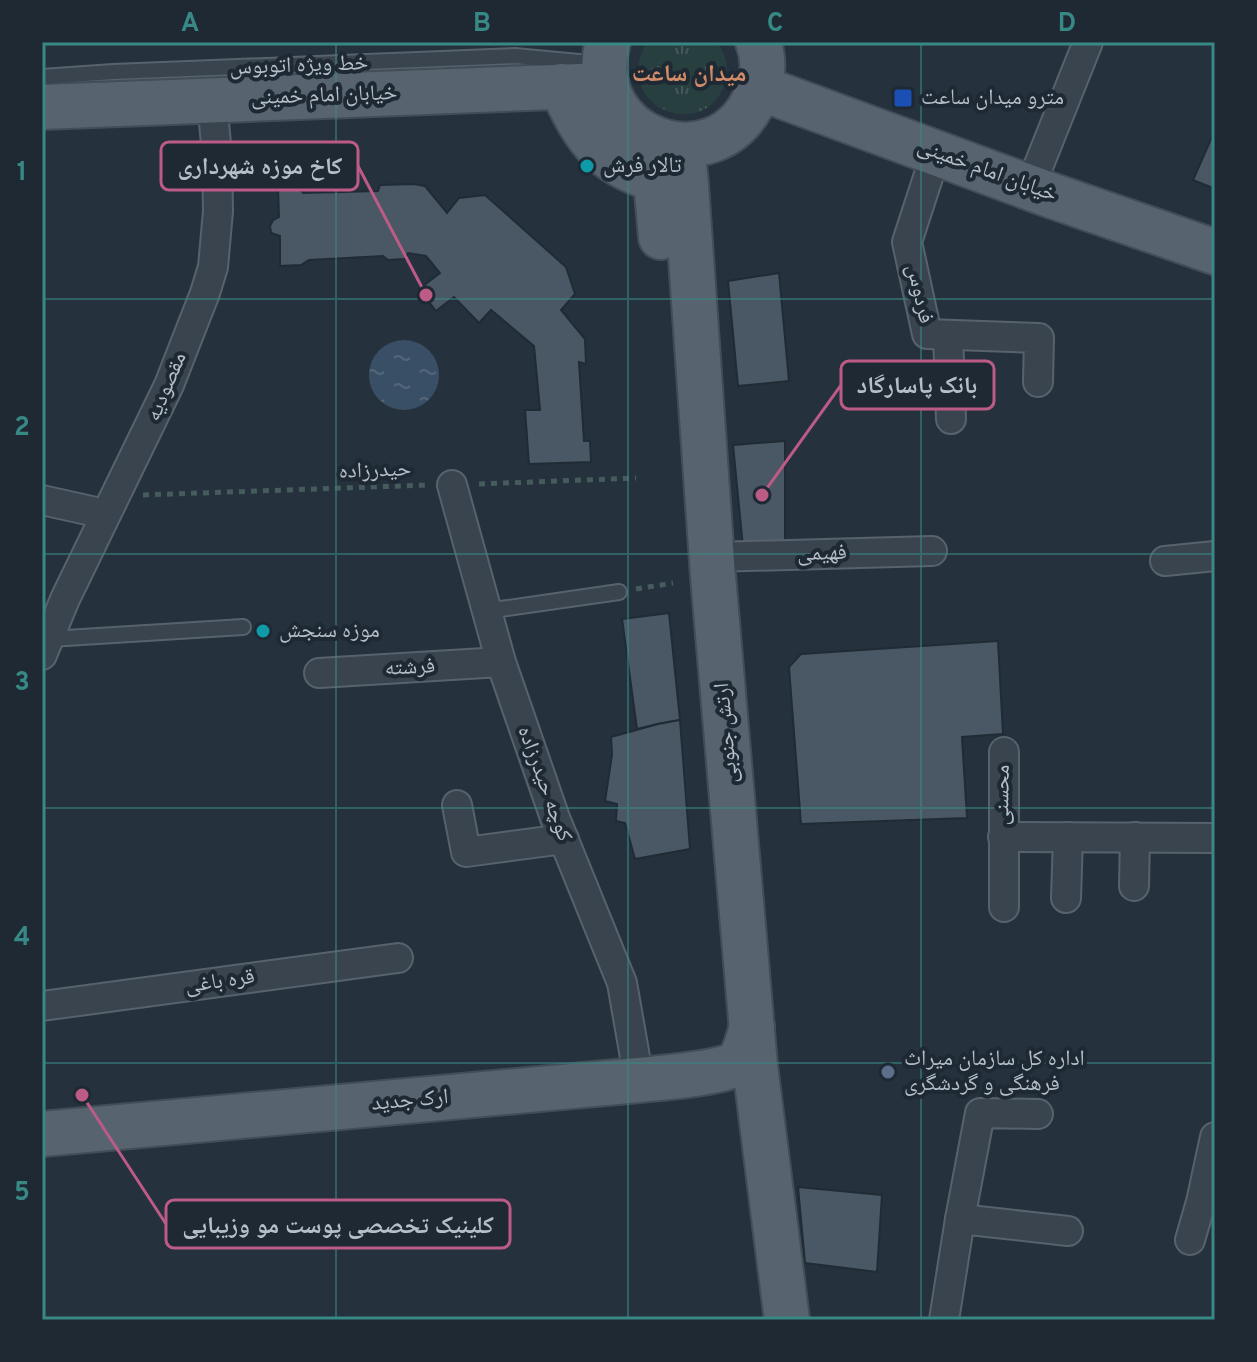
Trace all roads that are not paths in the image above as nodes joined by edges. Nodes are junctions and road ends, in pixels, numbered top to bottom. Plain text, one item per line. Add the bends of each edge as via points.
1 (758, 42) edge
2 (1088, 42) edge
3 (606, 64) edge
4 (42, 77) edge
5 (561, 86) junction
6 (760, 88) junction
7 (212, 101) junction
8 (42, 107) edge
9 (682, 145) junction
10 (936, 153) junction
11 (1030, 187) junction
12 (1215, 252) edge
13 (948, 335) junction
14 (1038, 382) dead end
15 (951, 419) dead end
16 (706, 456) junction
17 (452, 485) road end
18 (42, 500) edge
19 (110, 505) junction
20 (932, 551) dead end
21 (1215, 556) edge
22 (712, 557) junction
23 (1165, 561) dead end
24 (619, 592) road end
25 (54, 597) edge
26 (487, 611) junction
27 (243, 627) dead end
28 (46, 647) edge
29 (501, 662) junction
30 (319, 673) dead end
31 (1004, 752) dead end
32 (457, 805) dead end
33 (1003, 837) junction
34 (1068, 837) junction
35 (1135, 837) junction
36 (1215, 838) edge
37 (564, 839) junction
38 (1134, 886) dead end
39 (1066, 898) dead end
40 (1004, 907) dead end
41 (398, 958) dead end
42 (42, 1006) edge
43 (752, 1027) junction
44 (722, 1070) junction
45 (639, 1080) junction
46 (1038, 1114) dead end
47 (42, 1134) edge
48 (1215, 1137) edge
49 (960, 1219) junction
50 (1068, 1231) dead end
51 (1190, 1240) dead end
52 (765, 1320) edge
53 (787, 1320) edge
54 (944, 1320) edge

1 - 6 main road
2 - 11 street
3 - 4 lane, خط ویژه اتوبوس via 515,56
3 - 5 main road, خیابان امام خمینی
3 - 9 main road via 614,105 626,121 643,134
5 - 7 main road, خیابان امام خمینی
5 - 16 main road via 601,151 656,180 677,394
6 - 9 main road via 751,107 722,136
6 - 10 main road, خیابان امام خمینی
7 - 8 main road, خیابان امام خمینی
7 - 19 street, مقصودیه via 218,211 213,267 169,385
9 - 16 main road, ارتش جنوبی
10 - 11 main road, خیابان امام خمینی
10 - 13 street, فردوس via 907,242 927,334
11 - 12 main road, خیابان امام خمینی
13 - 14 street, فردوس via 1039,338
13 - 15 street
16 - 22 main road, ارتش جنوبی
17 - 26 street, کوچه حیدرزاده
18 - 19 street
19 - 25 street, مقصودیه
20 - 22 street, فهیمی
21 - 23 street
22 - 43 main road, ارتش جنوبی
24 - 26 lane
25 - 28 street, مقصودیه
26 - 29 street, کوچه حیدرزاده
27 - 28 lane
29 - 30 street, فرشته
29 - 37 street, کوچه حیدرزاده
31 - 33 street, محسنی
32 - 37 street via 466,852
33 - 34 street, محسنی
33 - 40 street, محسنی
34 - 35 street, محسنی
34 - 39 street
35 - 36 street, محسنی
35 - 38 street
37 - 45 street, کوچه حیدرزاده via 622,983
41 - 42 street, قره باغی
43 - 44 main road via 736,1064
43 - 53 main road, ارتش جنوبی
44 - 45 main road, ارک جدید
44 - 52 main road via 747,1095
45 - 47 main road, ارک جدید
46 - 49 street via 980,1113
48 - 51 street
49 - 50 street
49 - 54 street

